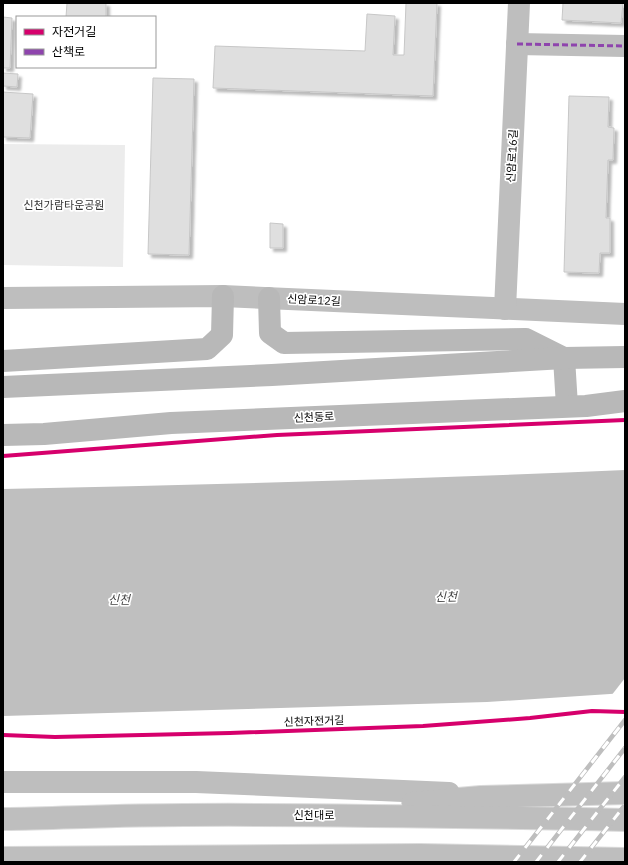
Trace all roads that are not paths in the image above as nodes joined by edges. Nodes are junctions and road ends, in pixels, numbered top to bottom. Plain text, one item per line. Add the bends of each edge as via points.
1 (519, 3) edge
2 (517, 44) junction
3 (625, 46) edge
4 (224, 296) junction
5 (3, 298) edge
6 (269, 298) junction
7 (505, 309) junction
8 (625, 314) edge
9 (625, 357) edge
10 (564, 358) junction
11 (3, 361) edge
12 (3, 387) edge
13 (625, 400) edge
14 (576, 406) junction
15 (625, 409) edge
16 (3, 435) edge
17 (3, 782) edge
18 (625, 793) edge
19 (526, 796) junction
20 (290, 815) junction
21 (3, 820) edge
22 (625, 820) edge
23 (3, 858) edge
24 (264, 859) edge
25 (625, 859) edge

1 - 2 main road, 신암로16길
2 - 3 main road
2 - 7 main road, 신암로16길
4 - 5 main road, 신암로12길
4 - 6 main road, 신암로12길
4 - 11 main road via 222,335 207,349
6 - 7 main road, 신암로12길
6 - 10 main road via 270,333 284,343 526,339
7 - 8 main road, 신암로12길
9 - 10 main road
10 - 12 main road
10 - 14 main road
13 - 14 main road, 신천동로
14 - 15 main road
14 - 16 main road, 신천동로 via 171,424
17 - 19 main road via 196,782
18 - 19 main road
19 - 20 main road via 481,797
20 - 21 main road, 신천대로
20 - 22 main road, 신천대로
23 - 24 main road via 182,856
24 - 25 main road via 420,854

